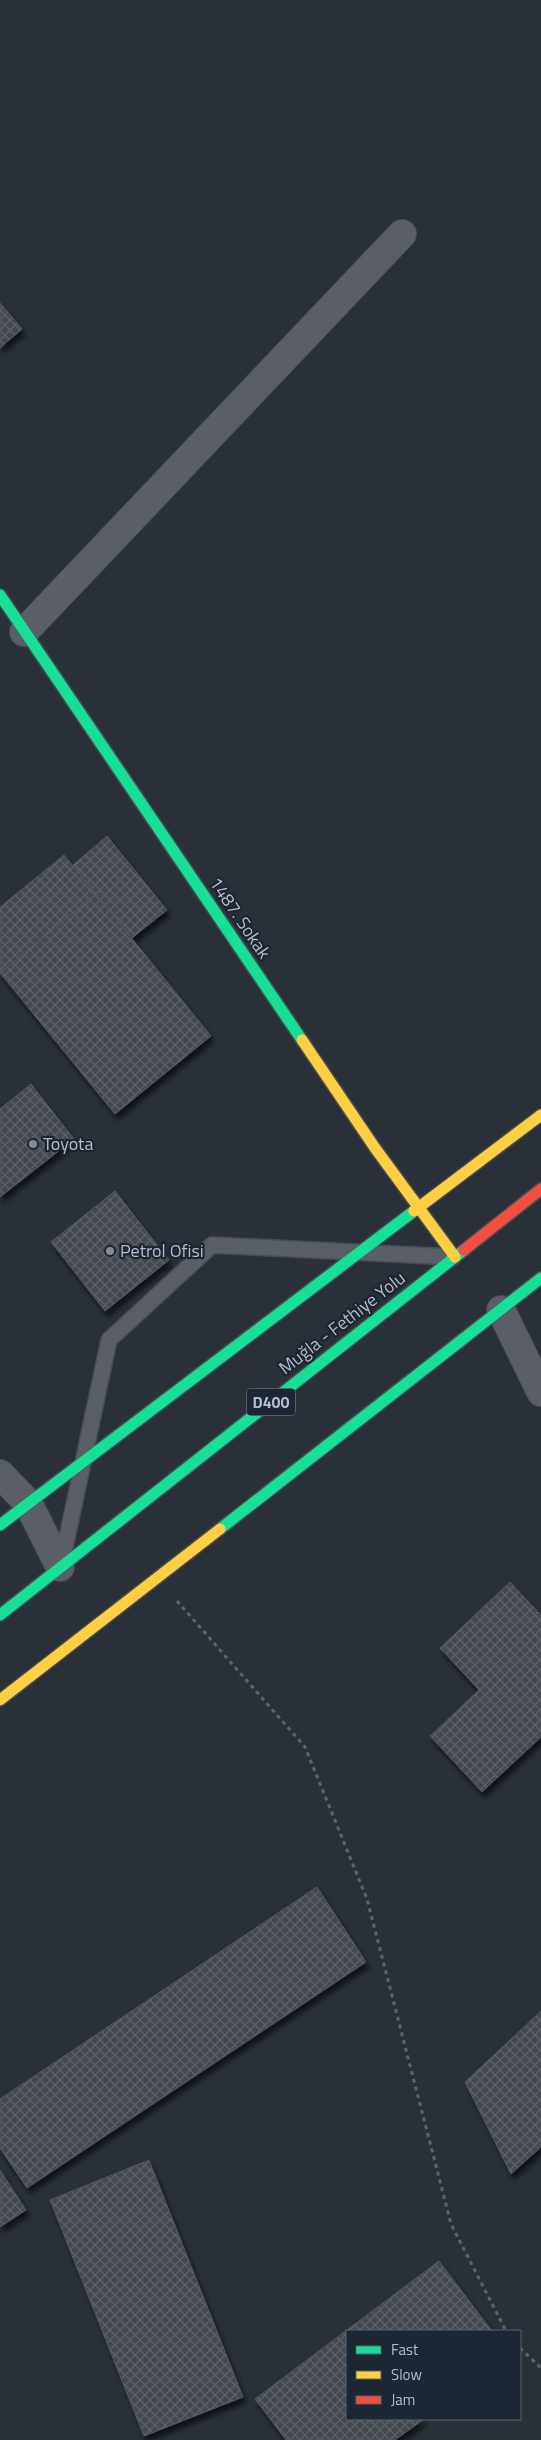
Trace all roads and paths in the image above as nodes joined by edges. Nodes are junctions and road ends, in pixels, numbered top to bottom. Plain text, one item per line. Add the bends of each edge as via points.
1 (402, 234) dead end
2 (0, 595) edge
3 (24, 632) junction
4 (541, 1115) edge
5 (541, 1189) edge
6 (418, 1207) junction
7 (359, 1252) junction
8 (454, 1257) junction
9 (541, 1278) edge
10 (501, 1310) junction
11 (541, 1392) edge
12 (84, 1461) junction
13 (0, 1474) edge
14 (28, 1503) junction
15 (0, 1525) edge
16 (60, 1567) junction
17 (156, 1578) junction
18 (0, 1615) edge
19 (0, 1700) edge
20 (505, 2330) edge
21 (521, 2349) edge
22 (541, 2368) edge

1 - 3 street
2 - 3 main road, 1487. Sokak
3 - 6 main road, 1487. Sokak
4 - 6 main road
5 - 8 main road, Muğla - Fethiye Yolu / D400
6 - 7 main road
6 - 8 main road, 1487. Sokak
7 - 8 lane
7 - 12 main road
7 - 12 lane via 212,1245 109,1340
8 - 16 main road, Muğla - Fethiye Yolu / D400
9 - 10 main road
10 - 11 street
10 - 17 main road
12 - 14 main road
12 - 16 lane
13 - 14 street
14 - 15 main road
14 - 16 street
16 - 18 main road, Muğla - Fethiye Yolu / D400
17 - 19 main road
17 - 20 path via 305,1747 367,1899 451,2224
21 - 22 path

